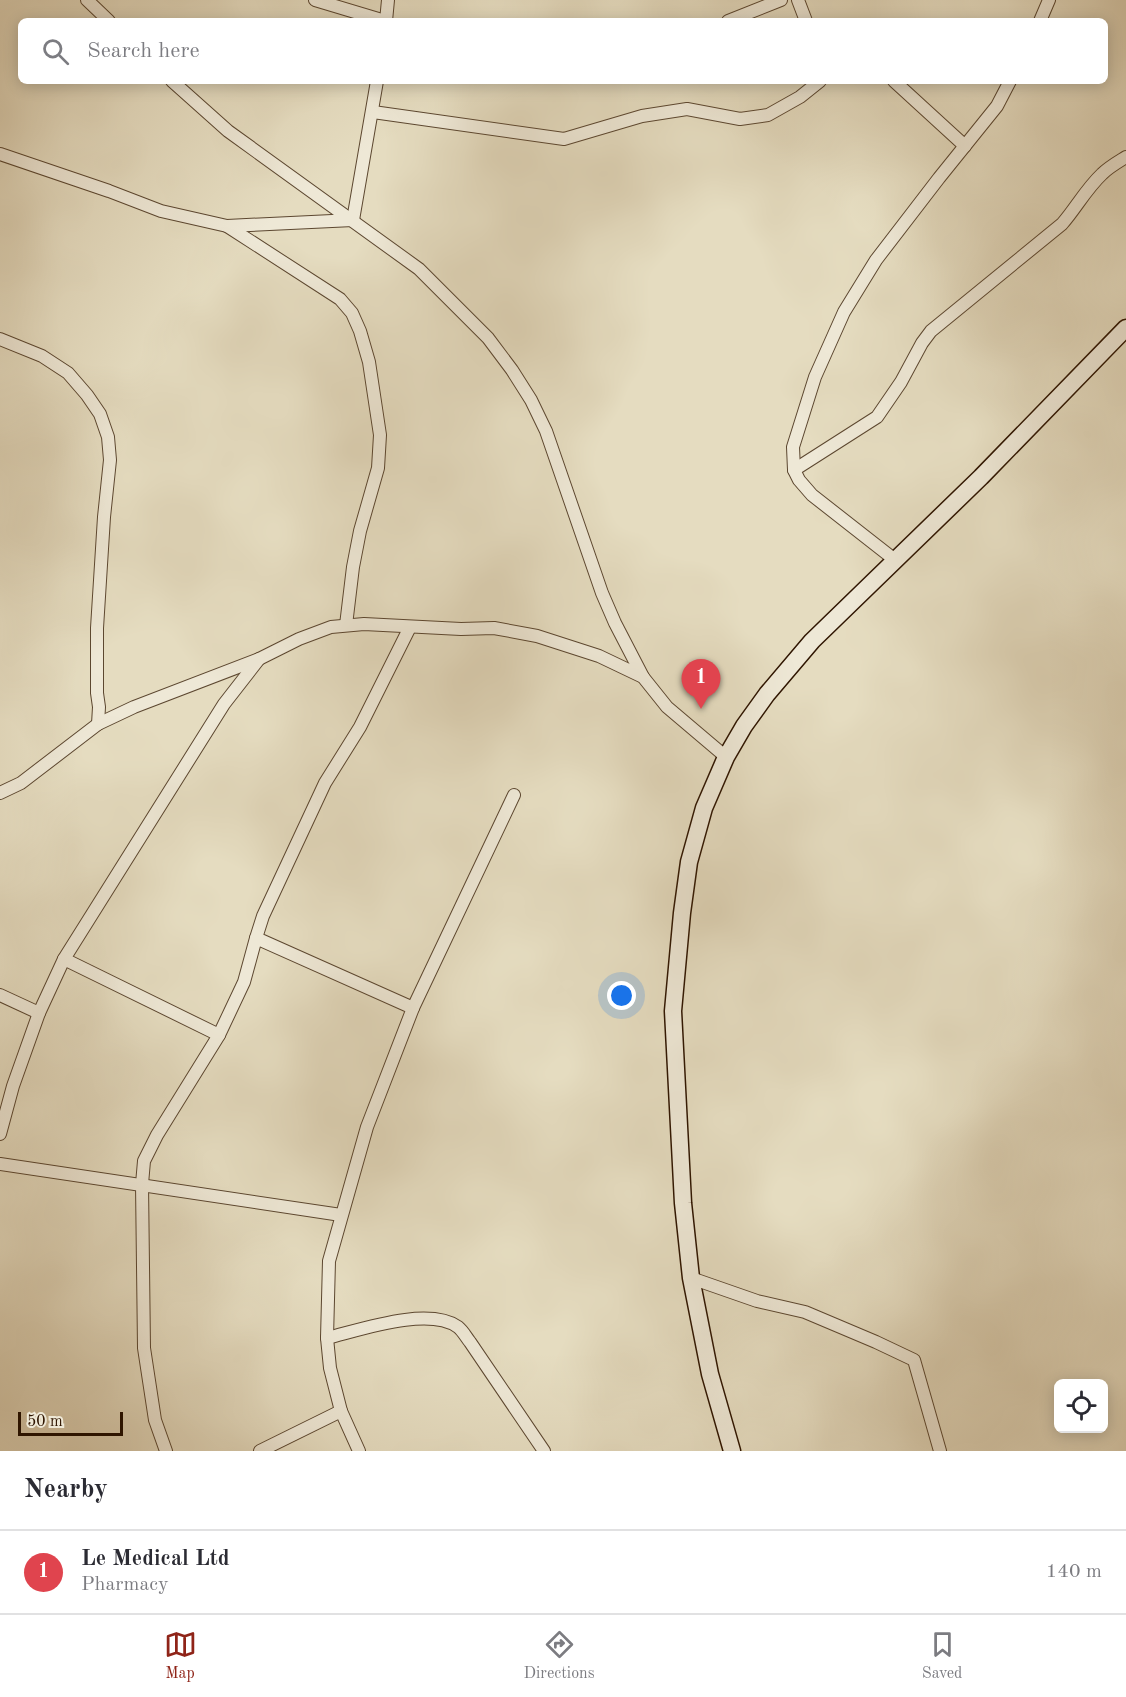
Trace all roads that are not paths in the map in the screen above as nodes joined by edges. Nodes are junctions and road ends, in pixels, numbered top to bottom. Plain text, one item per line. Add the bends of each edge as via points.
1 (87, 0) edge
2 (315, 0) edge
3 (388, 0) edge
4 (781, 0) edge
5 (798, 0) edge
6 (1049, 0) edge
7 (106, 18) edge
8 (375, 18) edge
9 (385, 18) edge
10 (736, 18) edge
11 (805, 18) edge
12 (1041, 18) edge
13 (175, 84) edge
14 (377, 84) edge
15 (816, 84) edge
16 (897, 84) edge
17 (1009, 84) edge
18 (373, 112) junction
19 (965, 146) junction
20 (0, 154) edge
21 (1126, 157) edge
22 (354, 220) junction
23 (227, 226) junction
24 (1126, 328) edge
25 (0, 339) edge
26 (794, 470) junction
27 (895, 560) junction
28 (346, 625) junction
29 (410, 627) junction
30 (258, 659) junction
31 (643, 677) junction
32 (98, 724) junction
33 (726, 757) junction
34 (0, 793) edge
35 (513, 795) dead end
36 (256, 938) junction
37 (64, 958) junction
38 (0, 995) edge
39 (413, 1008) junction
40 (39, 1013) junction
41 (219, 1035) junction
42 (0, 1134) edge
43 (0, 1164) edge
44 (142, 1184) junction
45 (341, 1215) junction
46 (691, 1278) junction
47 (327, 1338) junction
48 (341, 1411) junction
49 (166, 1451) edge
50 (260, 1451) edge
51 (359, 1451) edge
52 (544, 1451) edge
53 (732, 1451) edge
54 (940, 1451) edge

1 - 7 street
2 - 8 street
3 - 9 street
4 - 10 street
5 - 11 street
6 - 12 street
13 - 22 street via 228,131
14 - 18 street
15 - 18 street via 768,115 740,119 687,109 642,116 564,139
16 - 19 street
17 - 19 street
18 - 22 street
19 - 26 street via 876,260 844,312 815,377 793,447
20 - 23 street via 160,211
21 - 26 street via 1103,173 1062,224 931,332 877,417
22 - 23 street
22 - 31 street via 419,269 488,339 531,400 546,431 602,593
23 - 28 street via 340,299 360,331 380,435 378,468 360,531
24 - 27 main road
25 - 32 street via 42,356 68,373 100,414 108,437 110,460 97,628
26 - 27 street via 812,495
27 - 33 main road via 812,641 767,694
28 - 29 street
28 - 30 street via 299,639
29 - 31 street via 494,628 537,636 599,656
29 - 36 street via 360,727 325,783
30 - 32 street
30 - 37 street via 224,704
31 - 33 street via 667,707
32 - 34 street via 21,783
33 - 46 main road via 704,808 689,862 673,1011
35 - 39 street
36 - 39 street
36 - 41 street via 244,982
37 - 40 street
37 - 41 street
38 - 40 street
39 - 45 street via 367,1127
40 - 42 street
41 - 44 street via 157,1135 144,1161
43 - 44 street
44 - 45 street
44 - 49 street via 144,1348 155,1420
45 - 47 street via 329,1261
46 - 53 main road via 710,1374
46 - 54 street via 757,1301 805,1312 914,1360
47 - 48 street
47 - 52 street via 397,1320 441,1320 459,1328
48 - 50 street
48 - 51 street

